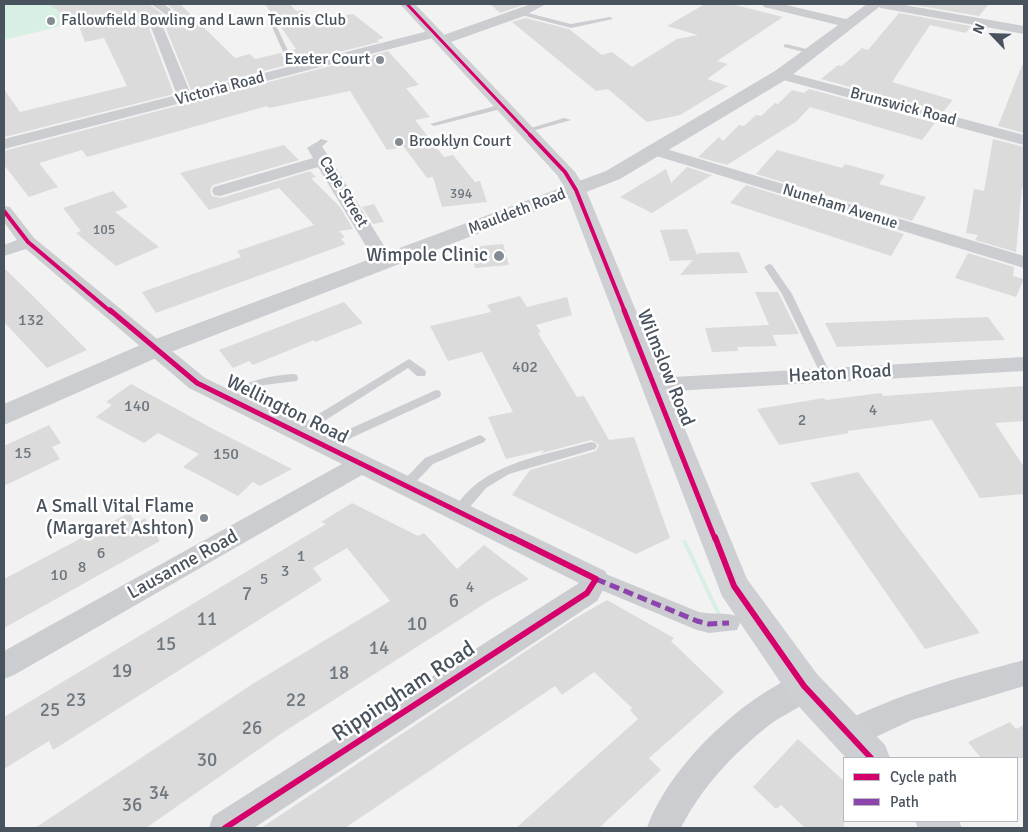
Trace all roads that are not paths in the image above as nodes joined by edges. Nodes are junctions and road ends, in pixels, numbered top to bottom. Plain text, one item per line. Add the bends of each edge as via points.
1 (157, 4) edge
2 (407, 4) edge
3 (540, 4) edge
4 (768, 4) edge
5 (876, 4) edge
6 (881, 4) edge
7 (168, 12) dead end
8 (520, 13) junction
9 (610, 19) dead end
10 (272, 24) dead end
11 (850, 24) junction
12 (157, 27) dead end
13 (1024, 30) edge
14 (440, 37) junction
15 (786, 46) dead end
16 (812, 52) junction
17 (294, 70) junction
18 (781, 75) junction
19 (185, 98) junction
20 (502, 106) junction
21 (567, 120) dead end
22 (434, 124) dead end
23 (525, 130) junction
24 (1024, 140) edge
25 (4, 144) edge
26 (656, 151) junction
27 (576, 190) junction
28 (220, 191) dead end
29 (4, 211) edge
30 (28, 242) junction
31 (4, 251) edge
32 (385, 262) junction
33 (1024, 262) edge
34 (769, 267) dead end
35 (154, 349) junction
36 (1024, 364) edge
37 (421, 373) dead end
38 (826, 375) junction
39 (294, 378) dead end
40 (656, 384) junction
41 (436, 394) dead end
42 (230, 399) junction
43 (4, 415) edge
44 (298, 432) junction
45 (480, 439) dead end
46 (591, 446) dead end
47 (329, 447) junction
48 (362, 464) junction
49 (406, 486) junction
50 (460, 512) junction
51 (596, 578) junction
52 (728, 623) dead end
53 (4, 666) edge
54 (1024, 673) edge
55 (804, 686) junction
56 (860, 747) edge
57 (225, 828) edge
58 (662, 828) edge

1 - 7 street
2 - 14 main road, Wilmslow Road
3 - 8 street, Victoria Road
4 - 11 street
5 - 11 street, Mauldeth Road
6 - 13 street
8 - 9 lane via 571,26
8 - 14 street, Victoria Road
10 - 17 lane
11 - 16 street, Mauldeth Road
12 - 19 street
14 - 17 street, Victoria Road
14 - 20 main road, Wilmslow Road
15 - 16 lane
16 - 18 street, Mauldeth Road
17 - 19 street, Victoria Road
18 - 24 street, Brunswick Road
18 - 26 street, Mauldeth Road
19 - 25 street, Victoria Road
20 - 22 lane
20 - 23 main road, Wilmslow Road
21 - 23 lane
23 - 27 main road, Wilmslow Road via 564,172
26 - 27 street, Mauldeth Road via 613,176
26 - 33 street, Nuneham Avenue
27 - 32 street, Mauldeth Road
27 - 40 main road, Wilmslow Road
28 - 32 street, Cape Street via 321,150
29 - 30 street, Wellington Road
30 - 31 street
30 - 35 street, Wellington Road
32 - 35 street, Mauldeth Road
34 - 38 lane via 787,294
35 - 42 street, Wellington Road via 197,383
35 - 43 street, Mauldeth Road
36 - 38 street, Heaton Road
37 - 44 lane via 409,363
38 - 40 street, Heaton Road
39 - 42 lane via 273,378 254,384
40 - 55 main road, Wilmslow Road via 734,586
41 - 47 lane via 349,434
42 - 44 street, Wellington Road
44 - 47 street, Wellington Road
45 - 49 lane via 429,461
46 - 50 lane via 504,471 482,485
47 - 48 street, Wellington Road
48 - 49 street, Wellington Road
48 - 53 street, Lausanne Road
49 - 50 street, Wellington Road
50 - 51 street, Wellington Road
51 - 52 street via 697,621
51 - 57 street, Rippingham Road via 587,592
54 - 56 street via 927,701 869,723
55 - 56 main road, Wilmslow Road
55 - 58 street via 758,715 715,753 682,792

